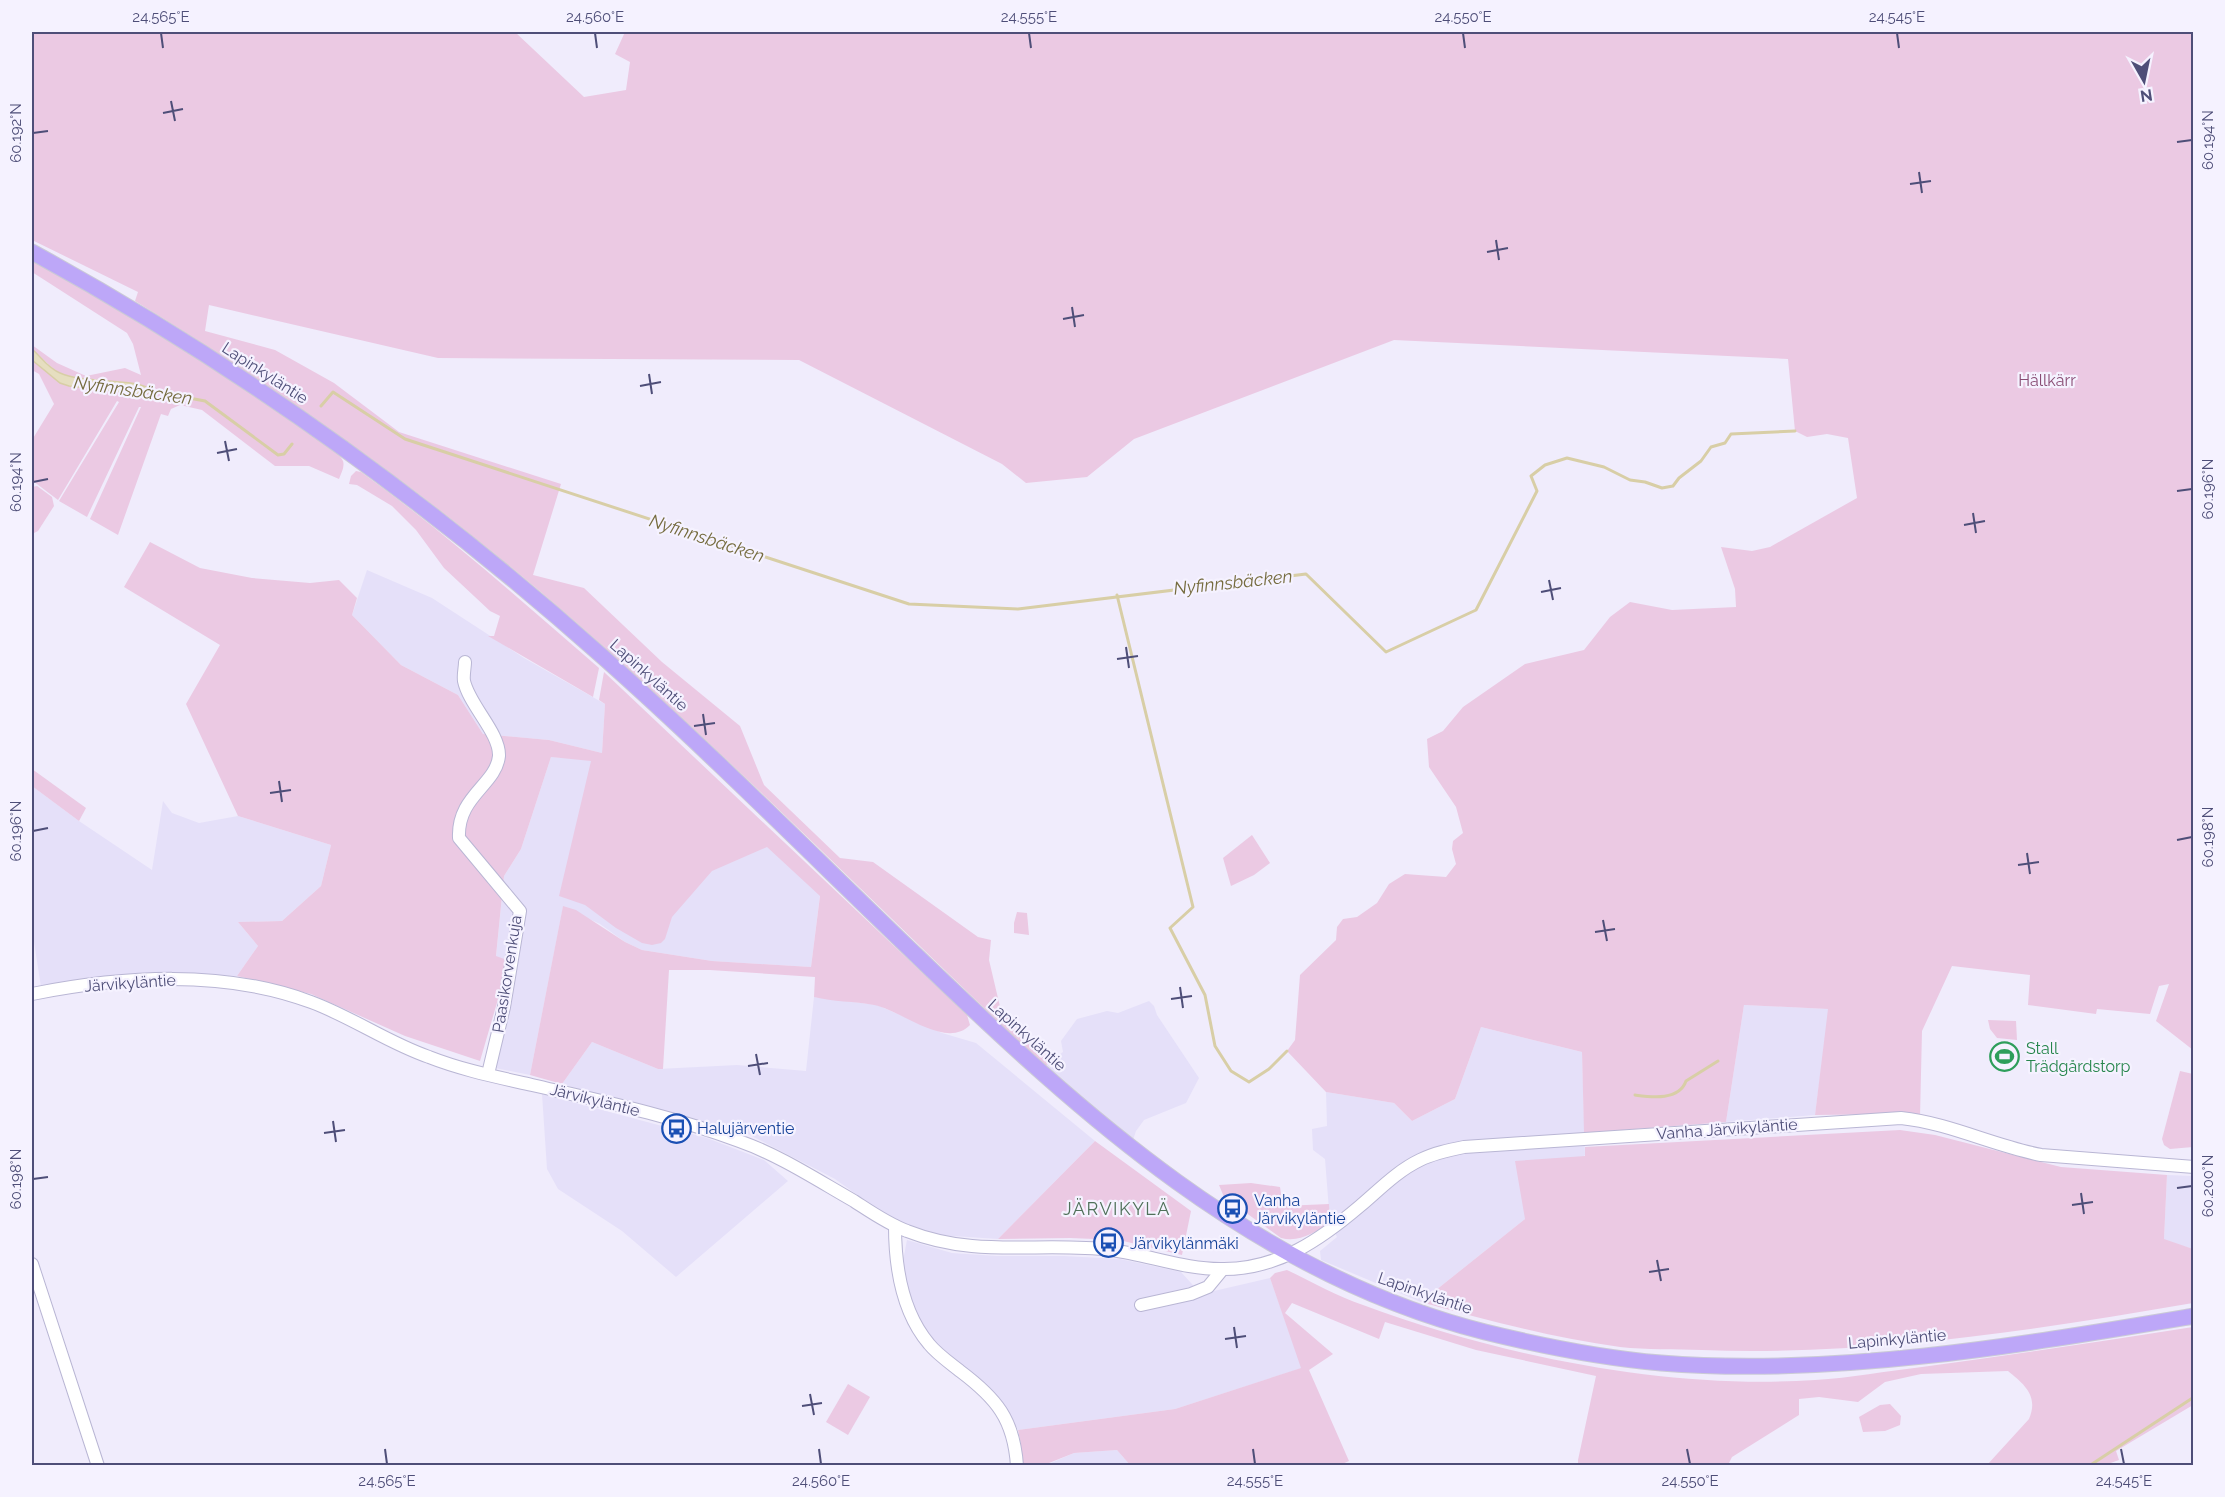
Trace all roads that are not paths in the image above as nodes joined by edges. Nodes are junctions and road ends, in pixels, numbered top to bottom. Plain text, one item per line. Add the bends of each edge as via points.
1 (32, 252) edge
2 (465, 662) dead end
3 (32, 994) edge
4 (488, 1074) junction
5 (2193, 1167) edge
6 (895, 1226) junction
7 (1288, 1255) junction
8 (32, 1264) edge
9 (1222, 1270) junction
10 (1141, 1305) dead end
11 (2193, 1316) edge
12 (98, 1466) edge
13 (1017, 1466) edge

1 - 7 main road, Lapinkyläntie via 248,382 411,498 604,658 1055,1085 1201,1201
2 - 4 street, Paasikorvenkuja via 464,680 499,750 497,765 463,812 459,838 520,912
3 - 4 street, Järvikyläntie via 154,979 212,981 274,990 312,1002 426,1056
4 - 6 street, Järvikyläntie via 627,1107 741,1141
5 - 7 street, Vanha Järvikyläntie via 2041,1155 1901,1118 1464,1147 1420,1160 1385,1183 1321,1237
6 - 9 street, Järvikyläntie via 966,1247 1112,1250
6 - 13 street via 897,1266 916,1325 929,1345 980,1385 997,1404 1011,1429
7 - 9 street, Järvikyläntie via 1259,1266
7 - 11 main road, Lapinkyläntie via 1371,1295 1479,1331 1546,1346 1661,1363 1723,1366 1874,1360 2012,1344
8 - 12 street
9 - 10 street via 1208,1287

